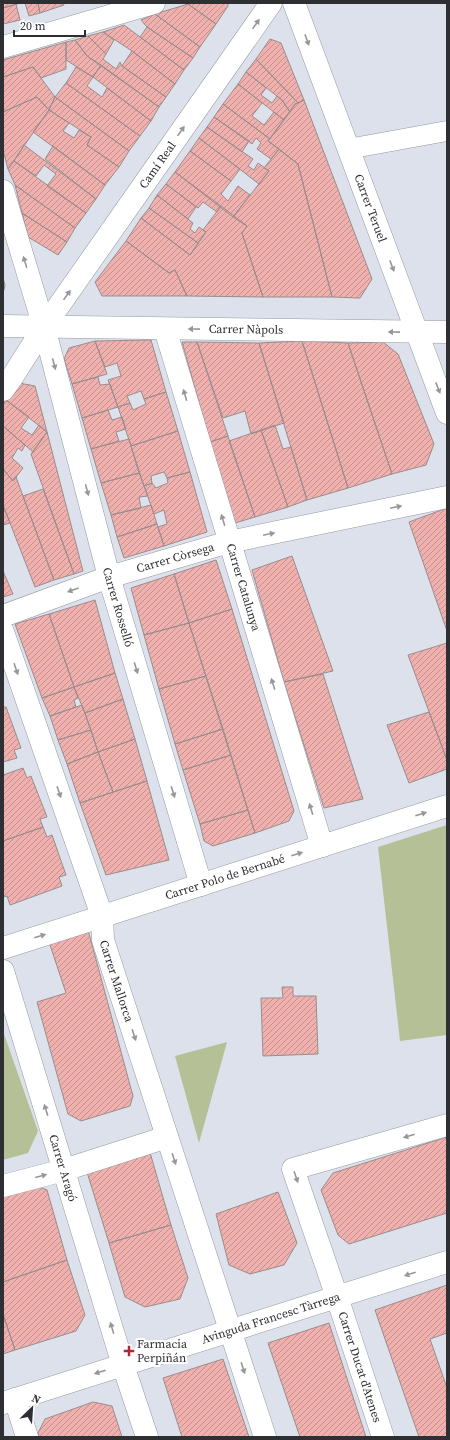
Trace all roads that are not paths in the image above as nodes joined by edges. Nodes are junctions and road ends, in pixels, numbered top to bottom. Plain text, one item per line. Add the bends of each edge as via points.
1 (154, 3) edge
2 (271, 3) edge
3 (294, 3) edge
4 (3, 47) edge
5 (447, 131) edge
6 (348, 150) junction
7 (3, 191) edge
8 (3, 326) edge
9 (44, 326) junction
10 (165, 329) junction
11 (416, 332) junction
12 (447, 332) edge
13 (3, 390) edge
14 (447, 413) edge
15 (447, 496) edge
16 (230, 542) junction
17 (109, 577) junction
18 (3, 616) edge
19 (3, 632) edge
20 (447, 806) edge
21 (322, 846) junction
22 (201, 885) junction
23 (102, 916) junction
24 (4, 949) edge
25 (3, 971) edge
26 (447, 1125) edge
27 (167, 1137) junction
28 (64, 1170) junction
29 (3, 1186) edge
30 (447, 1262) edge
31 (337, 1297) junction
32 (231, 1331) junction
33 (123, 1365) junction
34 (9, 1401) edge
35 (27, 1437) edge
36 (147, 1437) edge
37 (265, 1437) edge
38 (383, 1437) edge

1 - 4 street
9 -> 2 street, Camí Real
3 -> 6 street, Carrer Teruel
5 - 6 street
6 -> 11 street, Carrer Teruel
9 -> 7 street, Carrer Rosselló
8 - 9 street, Carrer Nàpols
9 - 10 street, Carrer Nàpols
9 - 13 street, Camí Real
9 -> 17 street, Carrer Rosselló
11 -> 10 street, Carrer Nàpols
16 -> 10 street, Carrer Catalunya
11 - 12 street, Carrer Nàpols
11 -> 14 street, Carrer Teruel
16 -> 15 street, Carrer Còrsega
16 - 17 street, Carrer Còrsega
21 -> 16 street, Carrer Catalunya
17 -> 18 street, Carrer Còrsega
17 -> 22 street, Carrer Rosselló
19 -> 23 street, Carrer Mallorca
21 -> 20 street, Carrer Polo de Bernabé
22 -> 21 street, Carrer Polo de Bernabé
22 - 23 street, Carrer Polo de Bernabé
24 -> 23 street, Carrer Polo de Bernabé
23 -> 27 street, Carrer Mallorca via 103,940
28 -> 25 street, Carrer Aragó
26 -> 31 street, Carrer Ducat d'Atenes via 293,1169
27 - 28 street
27 -> 32 street, Carrer Mallorca
29 -> 28 street
33 -> 28 street, Carrer Aragó
30 -> 31 street, Avinguda Francesc Tàrrega
31 - 32 street, Avinguda Francesc Tàrrega
31 - 38 street, Carrer Ducat d'Atenes
32 - 33 street, Avinguda Francesc Tàrrega
32 -> 37 street, Carrer Mallorca
33 -> 34 street, Avinguda Francesc Tàrrega
33 - 36 street, Carrer Aragó
34 - 35 street

